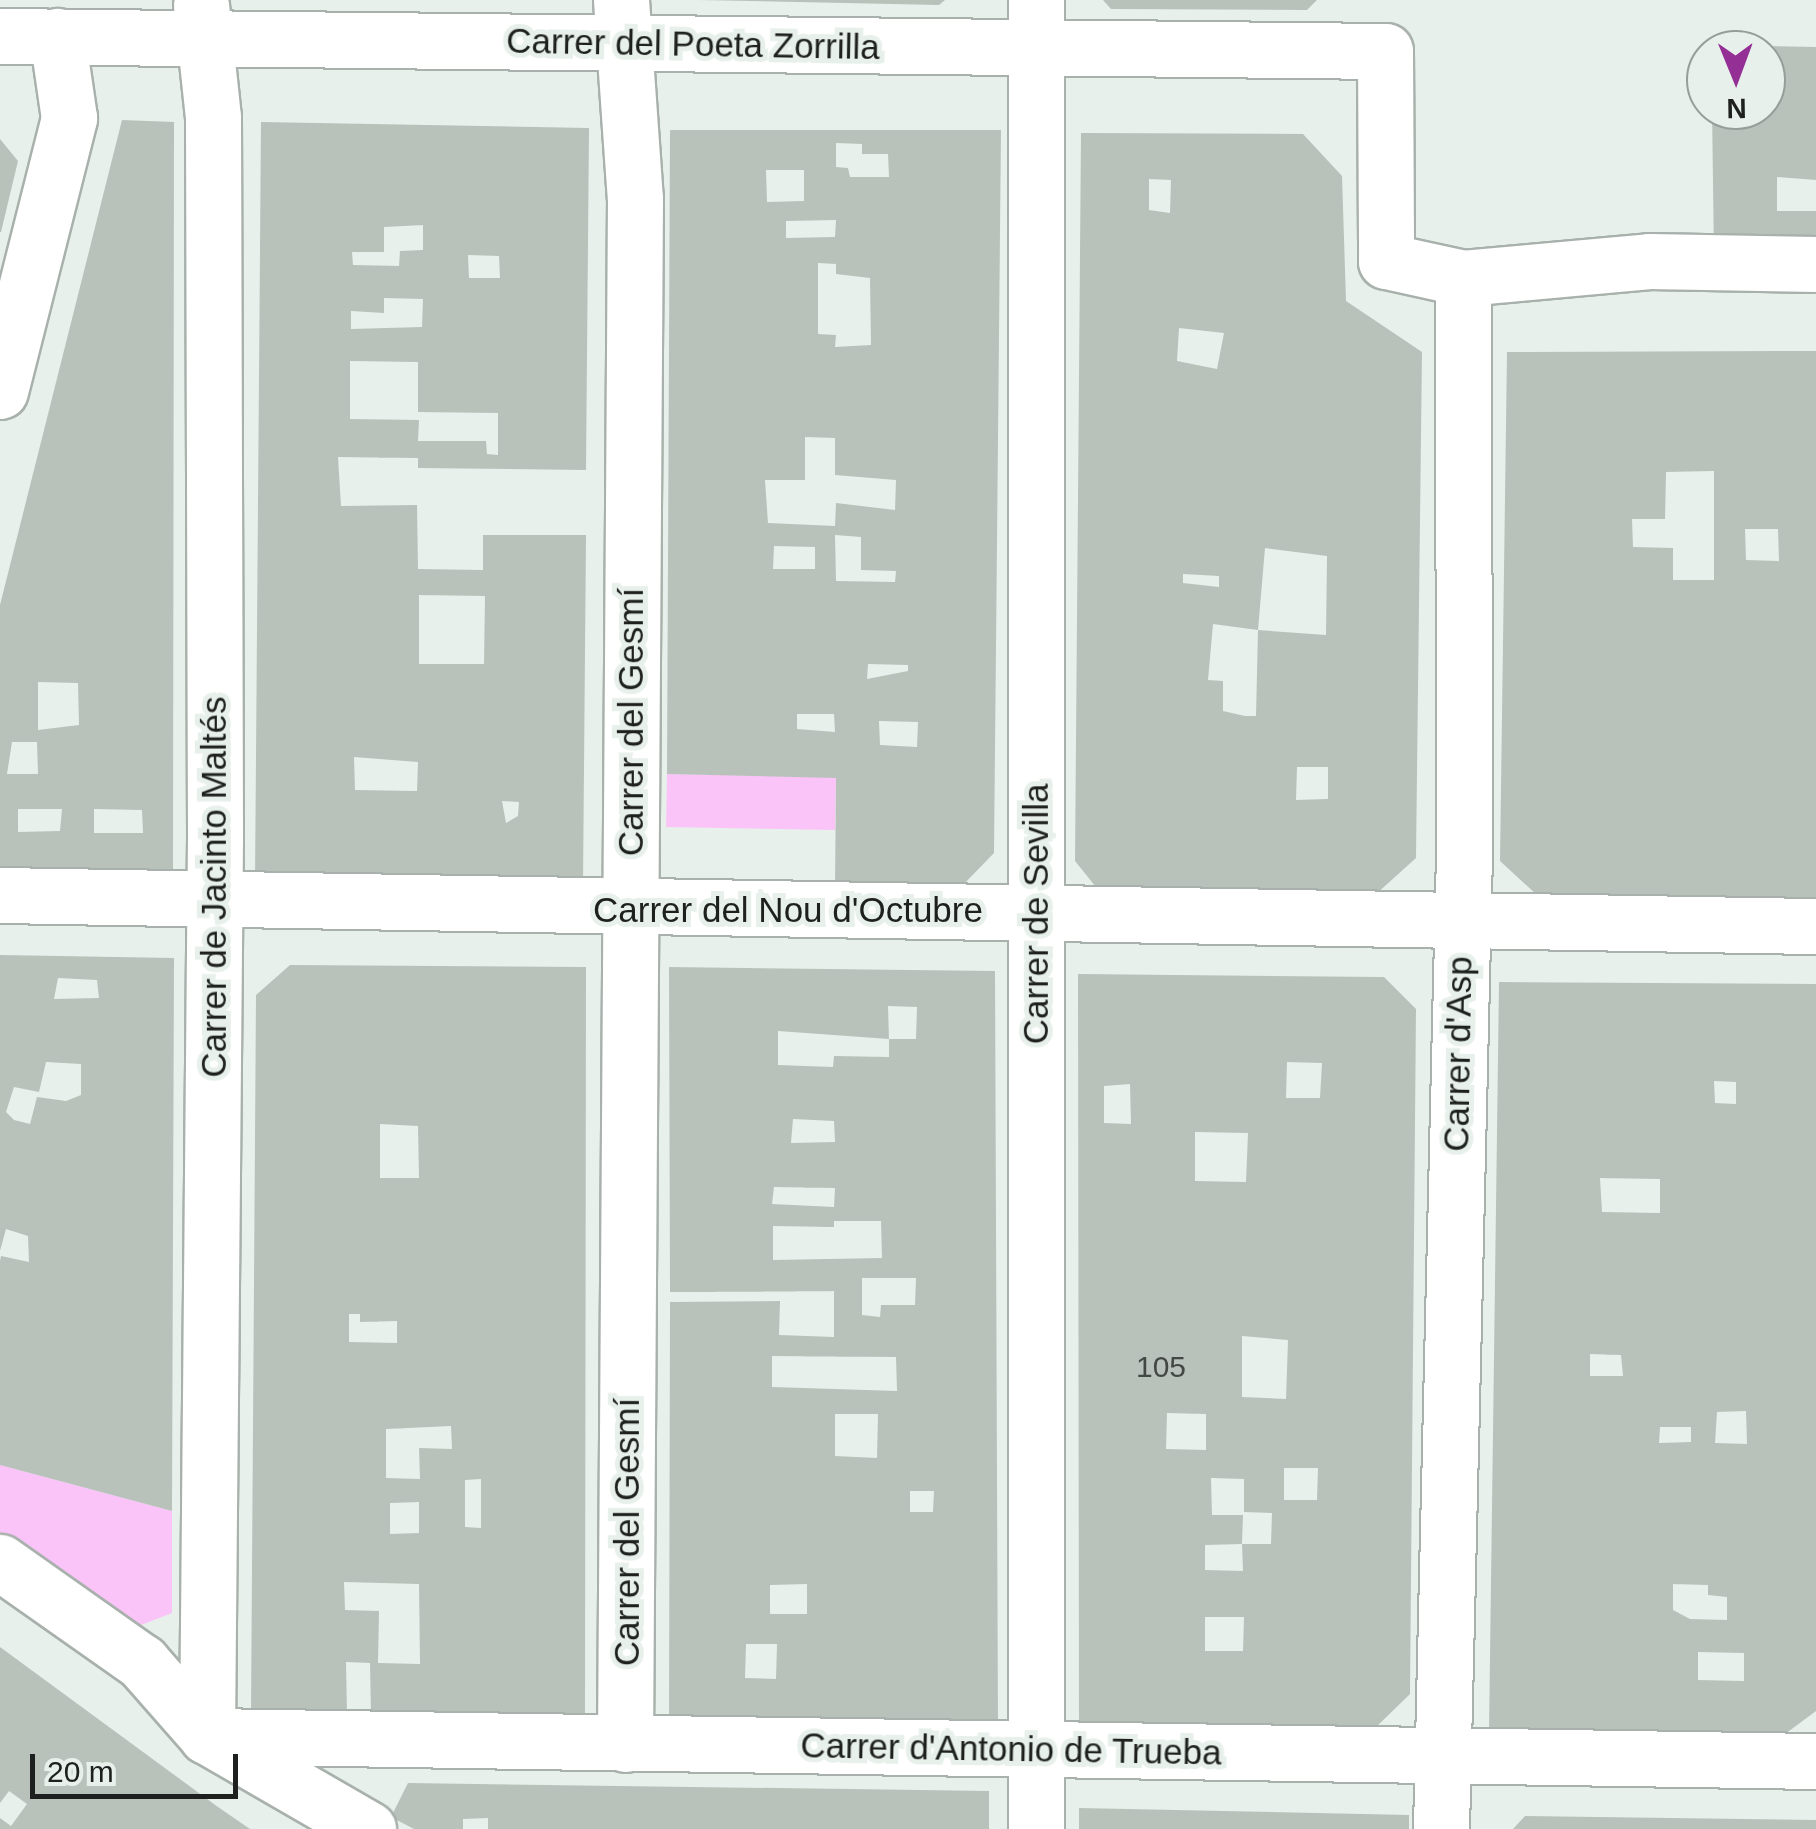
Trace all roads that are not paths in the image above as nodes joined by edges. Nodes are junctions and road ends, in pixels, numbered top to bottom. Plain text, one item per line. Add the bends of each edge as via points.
1 (201, 19) edge
2 (622, 22) edge
3 (1037, 24) edge
4 (0, 36) edge
5 (58, 36) junction
6 (1816, 264) edge
7 (1464, 278) junction
8 (0, 392) edge
9 (0, 896) edge
10 (216, 900) junction
11 (630, 910) junction
12 (1036, 912) junction
13 (1461, 922) junction
14 (1816, 926) edge
15 (0, 1562) edge
16 (208, 1630) junction
17 (142, 1662) junction
18 (206, 1736) junction
19 (626, 1744) junction
20 (1036, 1749) junction
21 (1442, 1754) junction
22 (1816, 1761) edge
23 (368, 1829) edge
24 (1036, 1829) edge
25 (1441, 1829) edge

1 - 2 street, Carrer del Poeta Zorrilla
1 - 5 street, Carrer del Poeta Zorrilla
1 - 10 street, Carrer de Jacinto Maltés via 213,118
2 - 3 street, Carrer del Poeta Zorrilla
2 - 11 street, Carrer del Gesmí via 636,198
3 - 7 street, Carrer del Poeta Zorrilla via 1385,51 1386,261
3 - 12 street, Carrer de Sevilla
4 - 5 street, Carrer del Poeta Zorrilla
5 - 8 street via 69,118
6 - 7 street via 1650,261
7 - 13 street, Carrer d'Asp
9 - 10 street, Carrer del Nou d'Octubre
10 - 11 street, Carrer del Nou d'Octubre
10 - 16 street, Carrer de Jacinto Maltés
11 - 12 street, Carrer del Nou d'Octubre
11 - 19 street, Carrer del Gesmí
12 - 13 street, Carrer del Nou d'Octubre
12 - 20 street, Carrer de Sevilla
13 - 14 street, Carrer del Nou d'Octubre
13 - 21 street, Carrer d'Asp
15 - 17 street
16 - 17 street
16 - 18 street, Carrer de Jacinto Maltés
17 - 18 street
18 - 19 street, Carrer d'Antonio de Trueba
18 - 23 street
19 - 20 street, Carrer d'Antonio de Trueba
20 - 21 street, Carrer d'Antonio de Trueba
20 - 24 street, Carrer de Sevilla
21 - 22 street, Carrer d'Antonio de Trueba
21 - 25 street, Carrer d'Asp

